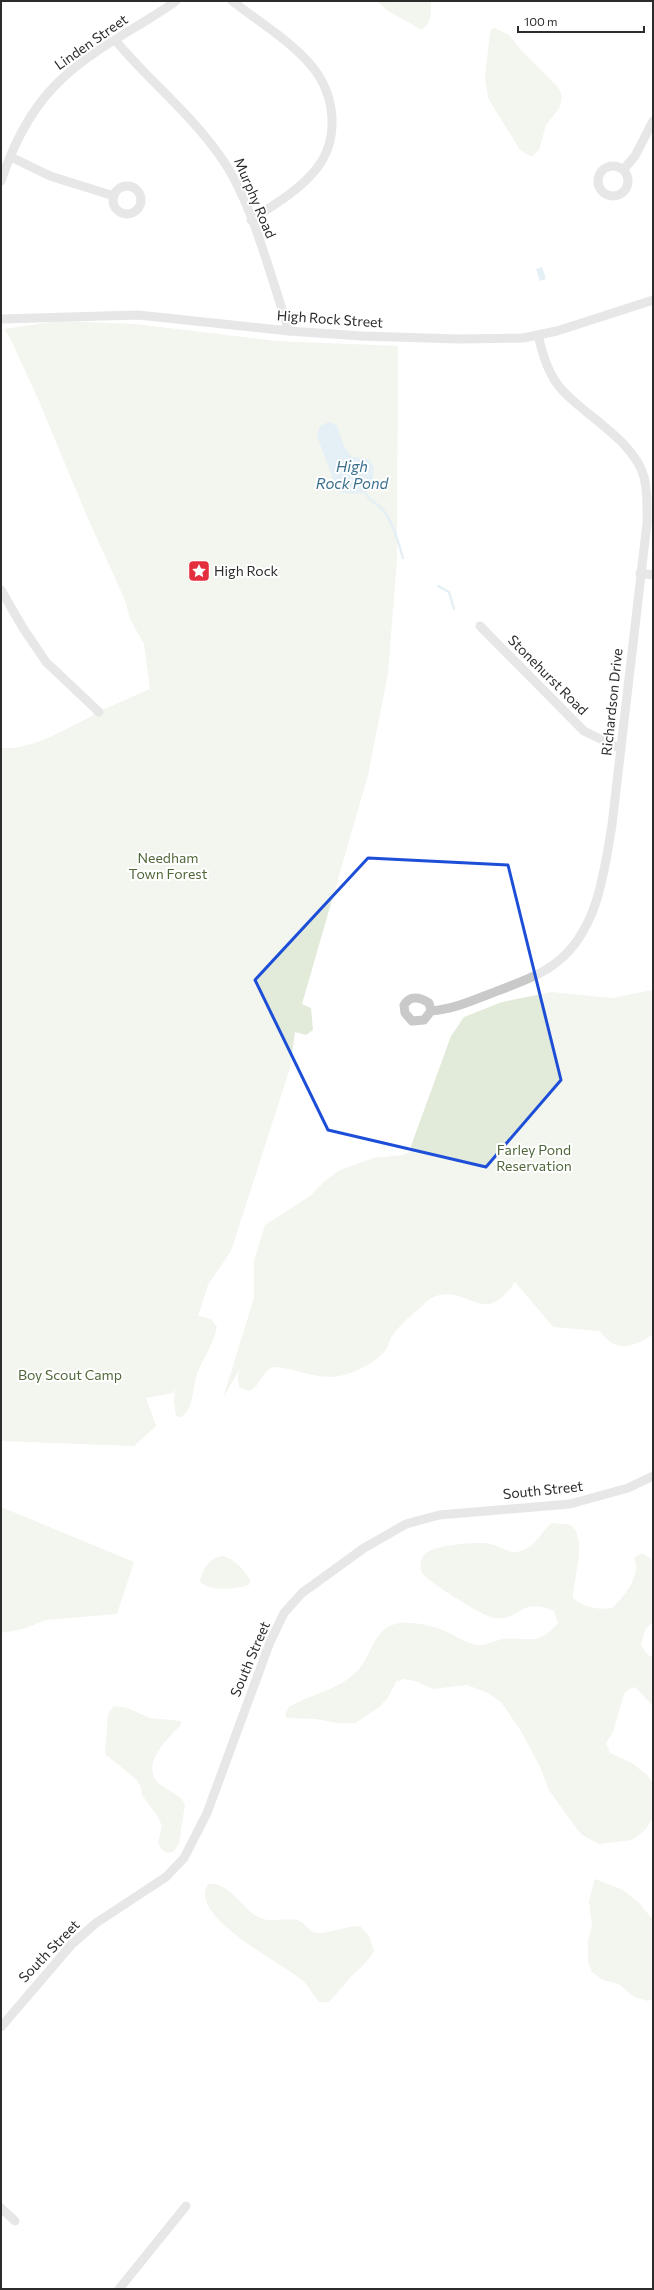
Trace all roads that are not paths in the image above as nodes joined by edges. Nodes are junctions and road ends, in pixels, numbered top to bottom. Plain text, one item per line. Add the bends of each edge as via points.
1 (176, 1) edge
2 (232, 1) edge
3 (116, 41) junction
4 (653, 121) edge
5 (10, 157) junction
6 (624, 169) dead end
7 (2, 175) edge
8 (114, 196) dead end
9 (251, 220) junction
10 (653, 300) edge
11 (1, 319) edge
12 (289, 331) junction
13 (538, 335) junction
14 (640, 573) junction
15 (653, 575) edge
16 (1, 590) edge
17 (480, 626) dead end
18 (99, 712) dead end
19 (621, 749) junction
20 (431, 1011) dead end
21 (653, 1476) edge
22 (1, 2028) edge
23 (186, 2206) dead end
24 (1, 2208) edge
25 (15, 2221) dead end
26 (119, 2289) edge

1 - 3 street, Linden Street
2 - 9 street via 292,46 310,64 323,82 333,121 328,146 312,174 294,191
3 - 5 street, Linden Street via 74,68 51,89 33,113
3 - 9 street, Murphy Road via 211,143 230,172
4 - 6 street
5 - 7 street, Linden Street
5 - 8 street via 50,176
9 - 12 street, Murphy Road
10 - 13 street, High Rock Street
11 - 12 street, High Rock Street via 138,315
12 - 13 street, High Rock Street via 419,338 523,338
13 - 14 street, Richardson Drive via 551,374 562,390 621,440 644,476 647,523
14 - 15 street
14 - 19 street, Richardson Drive
16 - 18 street via 46,662
17 - 19 street, Stonehurst Road via 584,731
19 - 20 street, Richardson Drive via 604,871 595,904 580,938 558,962 538,974 452,1008
21 - 22 street, South Street via 628,1488 570,1504 439,1515 406,1524 364,1548 302,1593 284,1613 270,1642 207,1812 187,1852 166,1877 96,1923 72,1944
23 - 26 street
24 - 25 street

